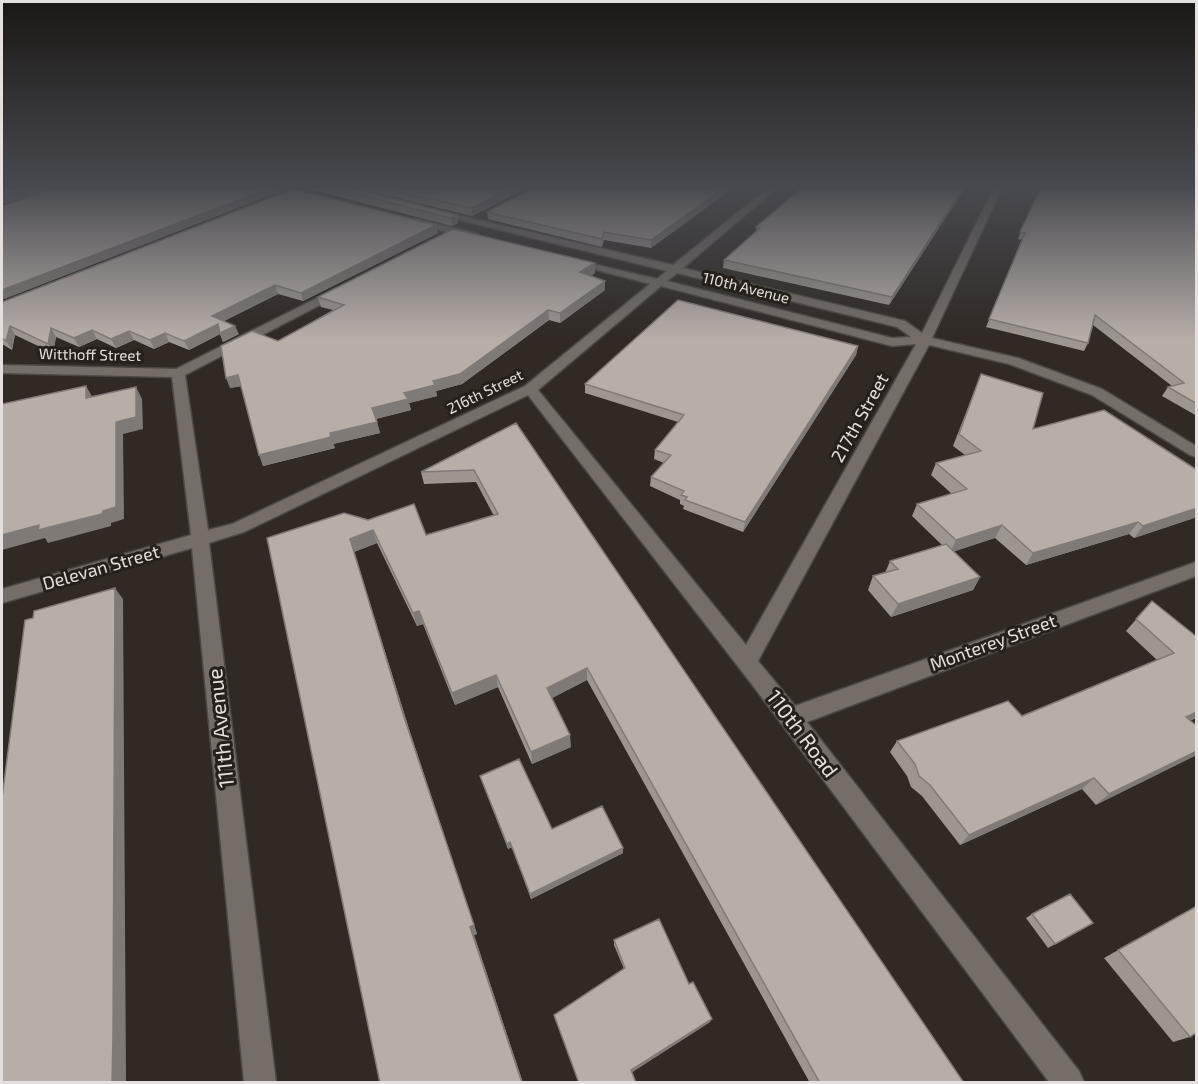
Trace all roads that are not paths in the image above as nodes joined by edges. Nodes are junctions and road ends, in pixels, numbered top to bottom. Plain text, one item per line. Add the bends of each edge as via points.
1 (441, 239) edge
2 (484, 239) edge
3 (545, 239) edge
4 (712, 239) edge
5 (973, 239) edge
6 (489, 240) edge
7 (434, 242) edge
8 (557, 257) edge
9 (674, 270) junction
10 (660, 283) junction
11 (350, 285) edge
12 (924, 340) junction
13 (2, 369) edge
14 (178, 373) junction
15 (530, 389) junction
16 (1197, 452) edge
17 (200, 540) junction
18 (1197, 568) edge
19 (2, 596) edge
20 (747, 662) junction
21 (790, 718) junction
22 (260, 1083) edge
23 (1068, 1083) edge

1 - 7 street
2 - 6 street
3 - 9 street, 110th Avenue
4 - 9 street, 216th Street
5 - 12 street, 217th Street
8 - 10 street, 110th Avenue
9 - 10 street, 216th Street
9 - 12 street, 110th Avenue via 901,324
10 - 12 street, 110th Avenue via 892,342
10 - 15 street, 216th Street
11 - 14 street
12 - 16 street, 110th Avenue via 1012,361 1097,392
12 - 20 street, 217th Street
13 - 14 street, Witthoff Street
14 - 17 street, 111th Avenue
15 - 17 street, 216th Street via 238,528
15 - 20 street, 110th Road
17 - 19 street, Delevan Street
17 - 22 street, 111th Avenue
18 - 21 street, Monterey Street
20 - 21 street, 110th Road
21 - 23 street, 110th Road

